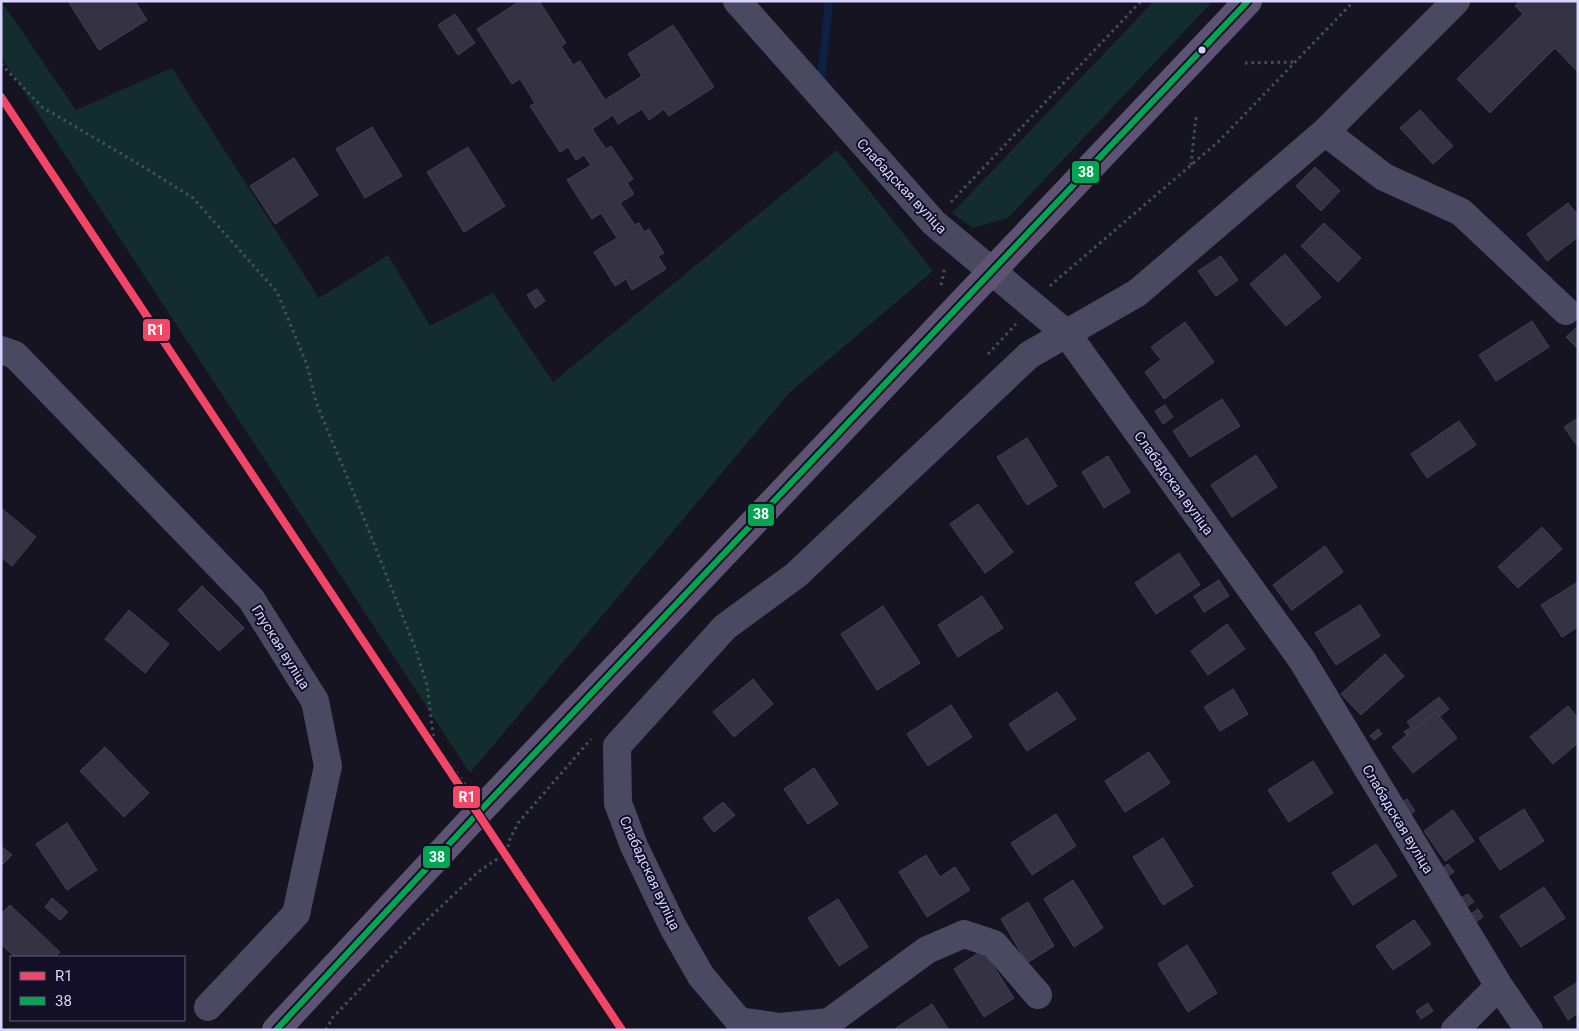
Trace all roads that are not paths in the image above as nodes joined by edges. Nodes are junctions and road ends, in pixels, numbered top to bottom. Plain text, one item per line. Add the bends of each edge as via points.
1 (737, 1) edge
2 (1248, 1) edge
3 (1456, 1) edge
4 (1325, 132) junction
5 (991, 272) junction
6 (1566, 311) dead end
7 (1067, 334) junction
8 (1, 350) edge
9 (1499, 986) junction
10 (1038, 995) dead end
11 (208, 1007) dead end
12 (281, 1028) edge
13 (1455, 1030) edge
14 (1529, 1030) edge

1 - 5 street, Слабадская вуліца via 934,223
2 - 5 main road
3 - 4 street, Слабадская вуліца
4 - 6 street via 1384,177 1461,212
4 - 7 street, Слабадская вуліца via 1138,293
5 - 7 street, Слабадская вуліца
5 - 12 main road via 468,825
7 - 9 street, Слабадская вуліца via 1302,660
7 - 10 street, Слабадская вуліца via 1030,355 796,575 725,627 617,746 618,803 634,846 701,976 739,1021 781,1027 829,1022 927,950 964,934 994,944
8 - 11 street, Глуская вуліца via 15,355 251,599 315,701 328,766 296,914
9 - 13 street
9 - 14 street, Слабадская вуліца

